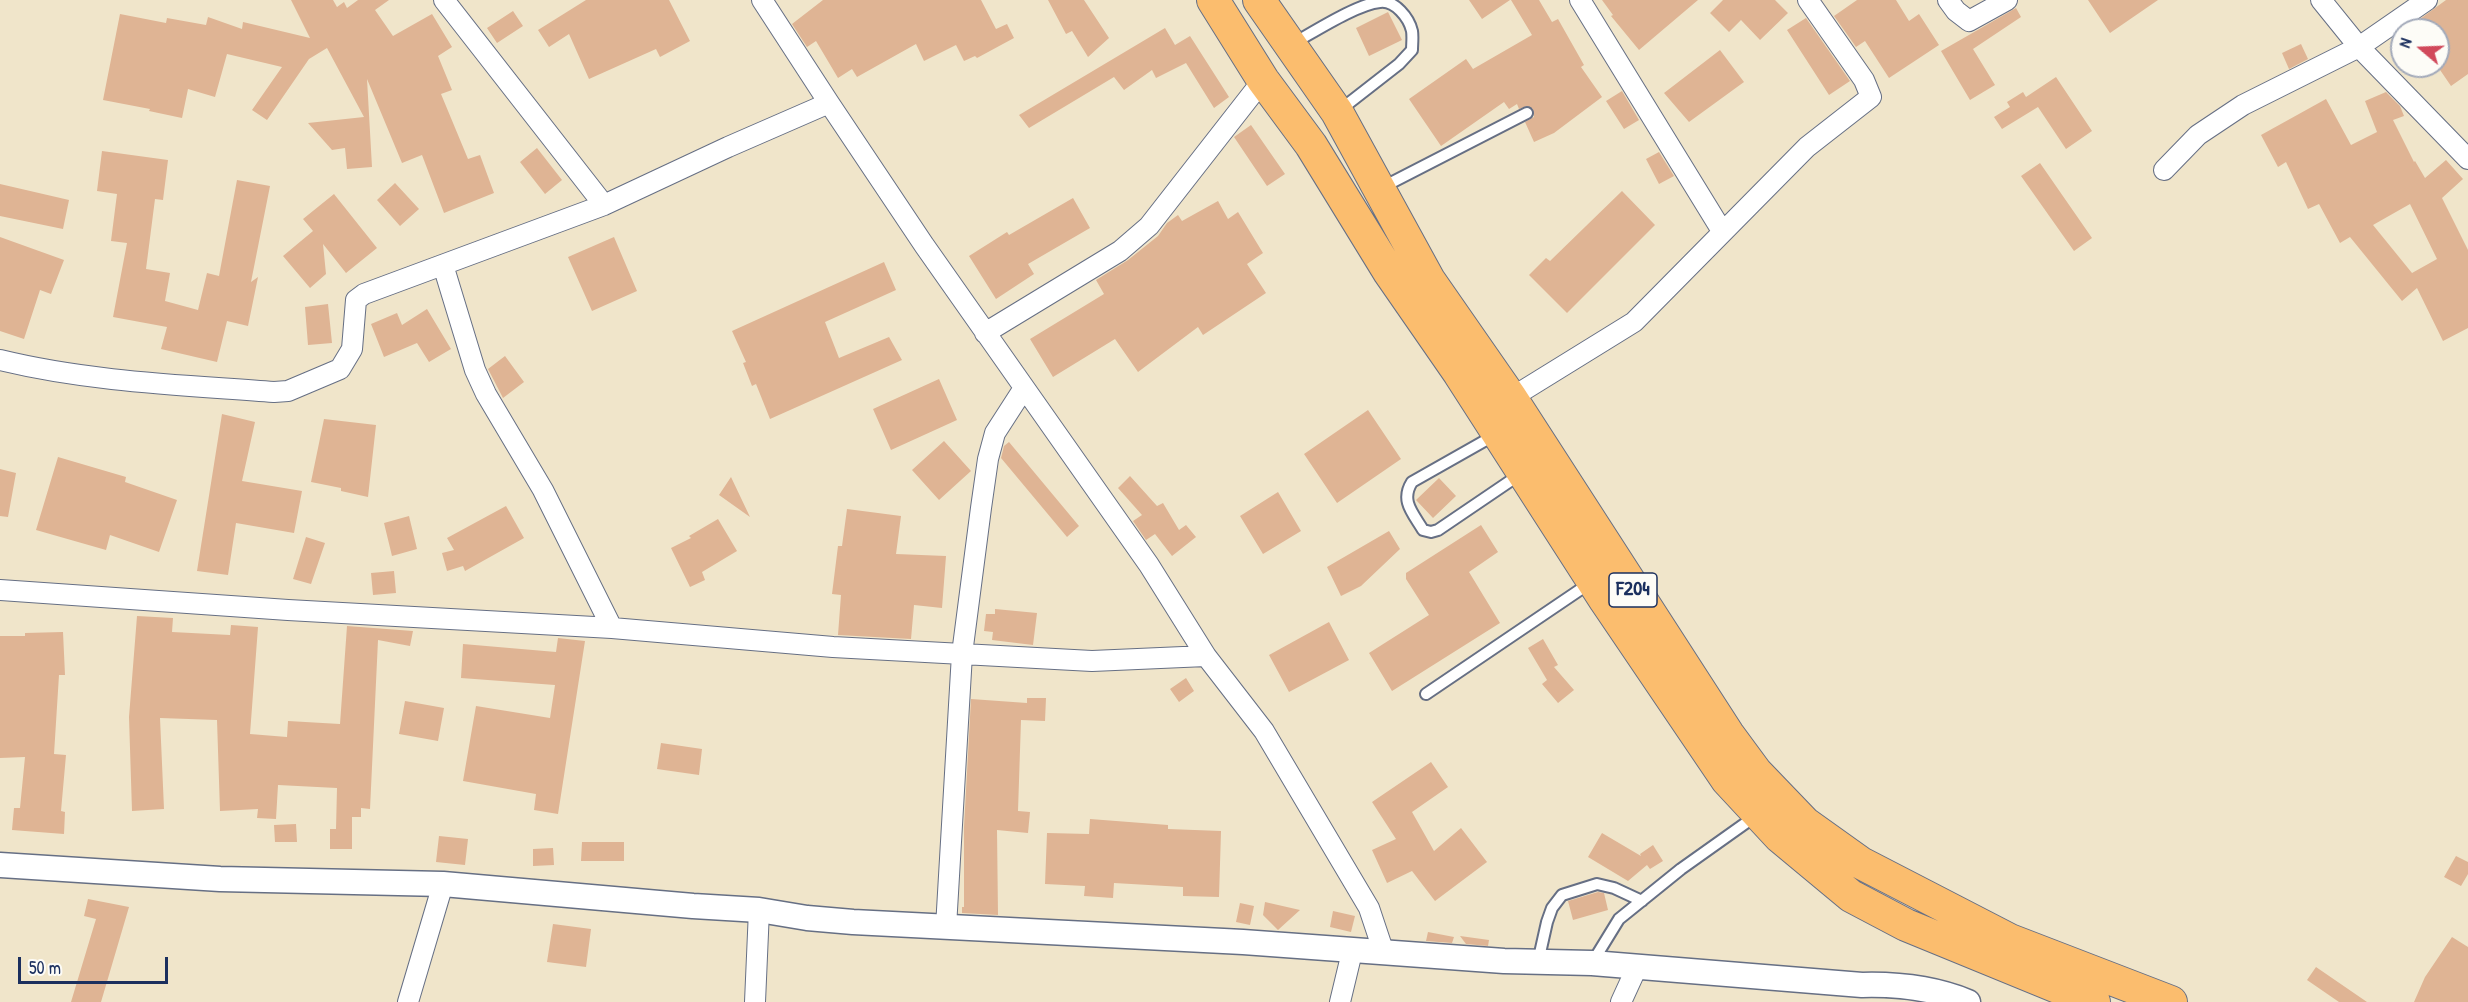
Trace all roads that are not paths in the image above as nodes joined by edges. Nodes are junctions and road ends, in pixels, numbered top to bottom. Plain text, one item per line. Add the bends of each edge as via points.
1 (444, 0) edge
2 (762, 0) edge
3 (1213, 0) edge
4 (1259, 0) edge
5 (1580, 0) edge
6 (1808, 0) edge
7 (1948, 0) edge
8 (2007, 0) edge
9 (2321, 0) edge
10 (2427, 0) edge
11 (1290, 45) junction
12 (2359, 47) junction
13 (1263, 80) junction
14 (829, 103) junction
15 (1337, 112) junction
16 (1527, 113) dead end
17 (2468, 159) edge
18 (2164, 170) dead end
19 (1378, 189) junction
20 (604, 205) junction
21 (1722, 231) junction
22 (443, 265) junction
23 (985, 333) junction
24 (0, 360) edge
25 (1024, 388) junction
26 (1511, 398) junction
27 (1498, 434) junction
28 (1523, 473) junction
29 (1593, 581) junction
30 (0, 590) edge
31 (612, 628) junction
32 (962, 654) junction
33 (1206, 656) junction
34 (1426, 694) dead end
35 (1758, 814) junction
36 (0, 865) edge
37 (443, 884) junction
38 (1642, 901) junction
39 (759, 910) junction
40 (946, 927) junction
41 (1353, 952) junction
42 (1384, 953) junction
43 (1538, 962) junction
44 (1592, 963) junction
45 (1637, 967) junction
46 (408, 1002) edge
47 (755, 1002) edge
48 (1340, 1002) edge
49 (1621, 1002) edge
50 (1968, 1002) edge
51 (2094, 1002) edge
52 (2171, 1002) edge

1 - 20 street
2 - 14 street
3 - 13 main road, F204
4 - 11 main road, F204
5 - 21 street
6 - 21 street via 1864,80 1871,97 1807,147
7 - 8 street via 1969,21
9 - 12 street
10 - 12 street
11 - 15 main road, F204
11 - 15 lane via 1348,13 1380,2 1393,3 1403,14 1412,31 1412,50
12 - 17 street
12 - 18 street via 2243,105 2198,135
13 - 23 street via 1149,226 1120,251
13 - 27 main road, F204 via 1311,145 1389,272
14 - 20 street
14 - 23 street
15 - 19 main road, F204
16 - 19 lane
19 - 26 main road, F204 via 1429,280
20 - 22 street
21 - 26 street via 1634,322
22 - 24 street via 356,300 352,349 340,369 288,391 119,380
22 - 31 street via 486,394 543,490
23 - 25 street
25 - 32 street via 995,433 988,459
25 - 33 street via 1149,565
26 - 52 main road, F204 via 1728,734 1756,772 1804,823 1861,863 2010,940
27 - 28 main road, F204
27 - 28 lane via 1412,482 1406,501 1423,530 1438,530
28 - 29 main road, F204
29 - 34 lane
29 - 35 main road, F204 via 1704,749
30 - 31 street
31 - 32 street
32 - 33 street via 1092,661
32 - 40 street
33 - 42 street via 1264,731 1369,908
35 - 38 lane
35 - 51 main road, F204 via 1851,896 1906,925
36 - 37 street via 220,879
37 - 39 street
37 - 46 street
38 - 43 lane via 1597,884 1562,895 1552,908
38 - 44 lane via 1619,919
39 - 40 street via 819,919
39 - 47 street
40 - 41 street
41 - 42 street
41 - 48 street
42 - 43 street
43 - 44 street
44 - 45 street
45 - 49 street
45 - 50 street via 1862,985 1894,984 1945,992

